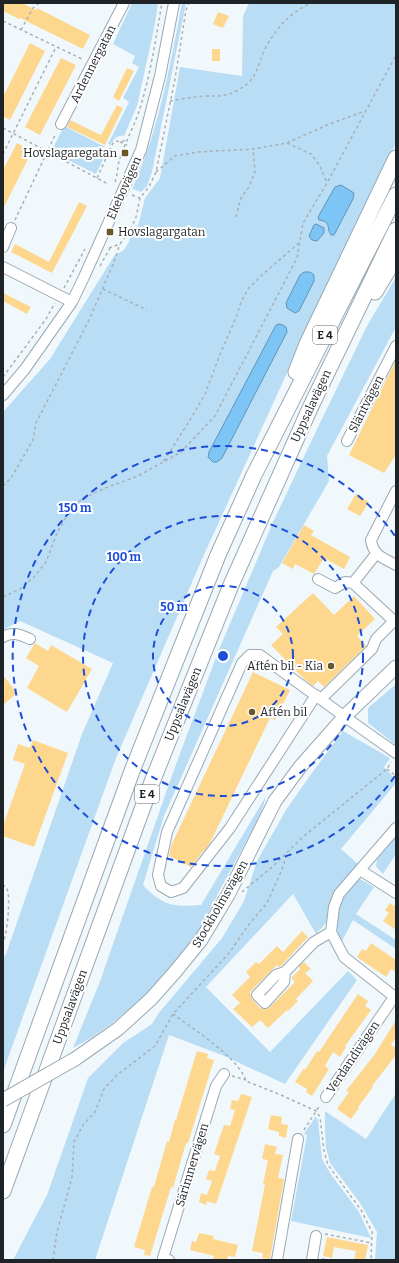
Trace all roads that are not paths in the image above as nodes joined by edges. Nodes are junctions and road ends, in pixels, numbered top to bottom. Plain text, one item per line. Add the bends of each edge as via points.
1 (124, 3) edge
2 (174, 3) edge
3 (61, 124) road end
4 (396, 158) edge
5 (396, 195) edge
6 (12, 228) road end
7 (396, 230) edge
8 (3, 247) edge
9 (396, 257) edge
10 (3, 267) edge
11 (72, 302) junction
12 (396, 346) edge
13 (3, 395) edge
14 (311, 406) junction
15 (347, 441) dead end
16 (254, 475) junction
17 (396, 491) edge
18 (376, 554) junction
19 (396, 565) edge
20 (318, 579) dead end
21 (353, 583) junction
22 (3, 637) edge
23 (30, 639) dead end
24 (396, 667) edge
25 (318, 697) junction
26 (344, 716) junction
27 (394, 756) edge
28 (396, 828) edge
29 (360, 870) junction
30 (396, 893) edge
31 (331, 932) junction
32 (284, 972) dead end
33 (395, 997) edge
34 (224, 1074) road end
35 (326, 1097) dead end
36 (3, 1100) edge
37 (3, 1124) edge
38 (298, 1139) road end
39 (3, 1191) edge
40 (316, 1236) road end
41 (165, 1259) edge
42 (277, 1260) edge
43 (312, 1260) edge

1 - 3 street, Ardennergatan
2 - 11 street, Ekebovägen via 160,76 141,150
4 - 16 highway via 307,344
5 - 16 highway, Uppsalavägen / E 4
6 - 8 street
7 - 14 highway, Uppsalavägen / E 4
9 - 14 highway
10 - 11 street
11 - 13 street, Ekebovägen via 25,369
12 - 15 street, Släntvägen
14 - 39 highway, Uppsalavägen / E 4 via 231,585 152,782
16 - 37 highway, Uppsalavägen / E 4 via 218,555 132,771
17 - 18 street via 371,540
18 - 19 street
18 - 21 street
20 - 21 street via 335,588 345,582
21 - 25 street via 394,621 376,639 372,649
22 - 23 street via 17,633
24 - 26 main road, Stockholmsvägen
25 - 25 street via 230,828 183,888 171,892 161,886 158,875 167,832 242,663 250,655 260,655
25 - 26 street
26 - 27 street
26 - 36 main road, Stockholmsvägen, bridge via 300,767 275,801 228,895 201,940 175,972 151,999 118,1029 75,1059
28 - 29 street
29 - 30 street
29 - 31 street via 339,894 334,907
31 - 32 street via 314,942
31 - 33 street, Verdandivägen via 344,957
33 - 35 street, Verdandivägen
34 - 41 street, Särimnervägen via 216,1086
38 - 42 street
40 - 43 street

